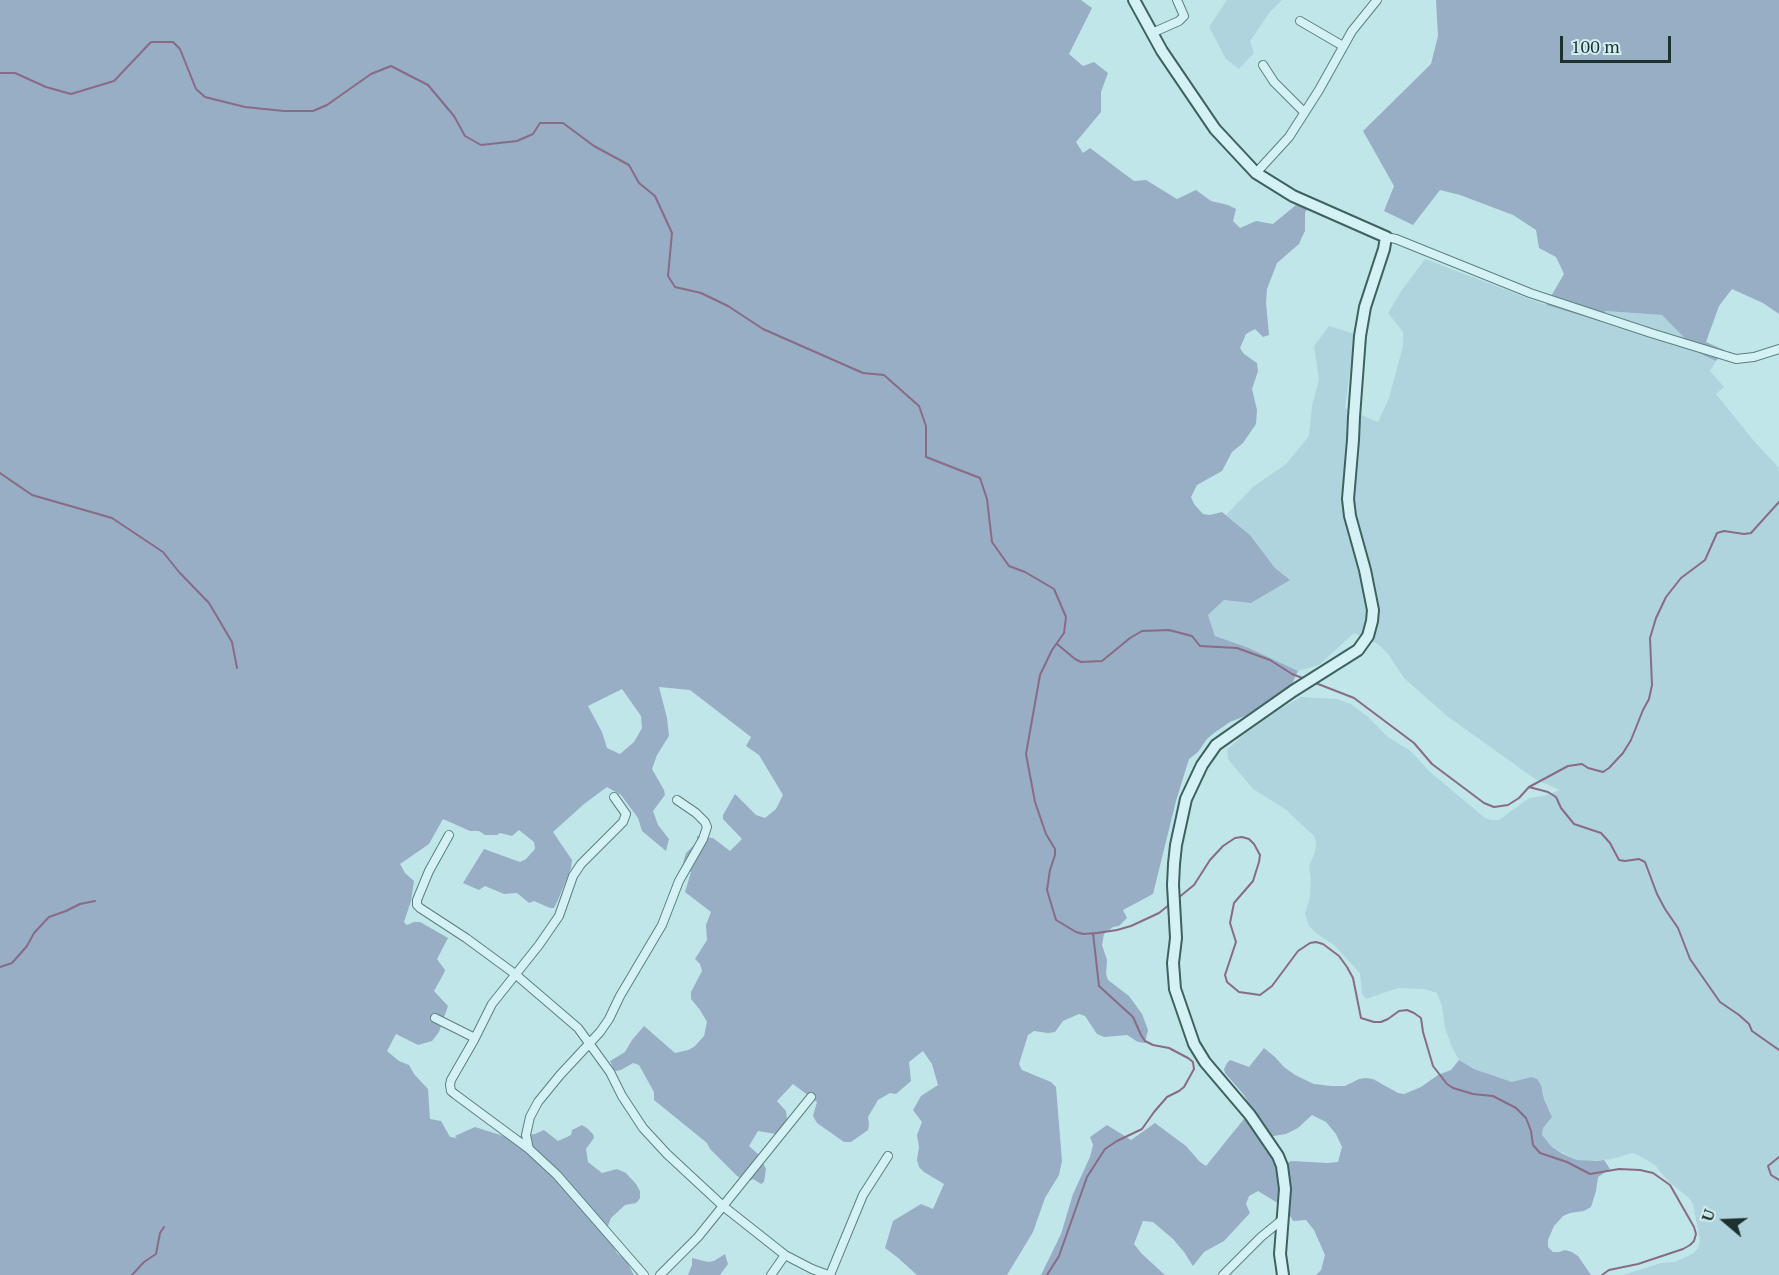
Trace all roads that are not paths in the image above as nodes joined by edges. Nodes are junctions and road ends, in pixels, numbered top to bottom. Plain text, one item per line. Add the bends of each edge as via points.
1 (1177, 0) edge
2 (1377, 0) edge
3 (1137, 1) edge
4 (1300, 21) dead end
5 (1152, 33) junction
6 (1343, 46) junction
7 (1263, 65) dead end
8 (1304, 112) junction
9 (1256, 173) junction
10 (1386, 237) junction
11 (1779, 349) edge
12 (614, 796) dead end
13 (677, 800) dead end
14 (449, 835) dead end
15 (515, 974) junction
16 (435, 1018) dead end
17 (475, 1038) junction
18 (590, 1043) junction
19 (811, 1097) dead end
20 (529, 1149) junction
21 (888, 1156) dead end
22 (723, 1206) junction
23 (1284, 1218) junction
24 (785, 1255) junction
25 (644, 1275) edge
26 (660, 1275) edge
27 (771, 1275) edge
28 (829, 1275) edge
29 (1223, 1275) edge
30 (1283, 1275) edge

1 - 5 street via 1184,16
2 - 6 street
3 - 5 main road
4 - 6 street
5 - 9 main road via 1215,129
6 - 8 street
7 - 8 street
8 - 9 street via 1289,137
9 - 10 main road via 1293,196
10 - 11 street via 1530,293 1736,359
10 - 23 main road via 1360,336 1348,499 1373,610 1368,636 1358,650 1216,745 1186,799 1176,845 1175,989 1188,1032 1205,1062 1250,1115 1278,1156 1285,1182
12 - 15 street via 626,814 623,822 581,864 559,916
13 - 18 street via 705,822 706,832 679,880 662,925 609,1019
14 - 15 street via 429,871 417,905
15 - 17 street via 492,1004
15 - 18 street
16 - 17 street
17 - 20 street via 451,1080 451,1091
18 - 20 street via 534,1110 526,1135
18 - 22 street via 643,1128
19 - 22 street
20 - 25 street via 557,1175
21 - 28 street via 863,1195
22 - 24 street
22 - 26 street
23 - 29 street
23 - 30 main road via 1280,1254
24 - 27 street
24 - 28 street

